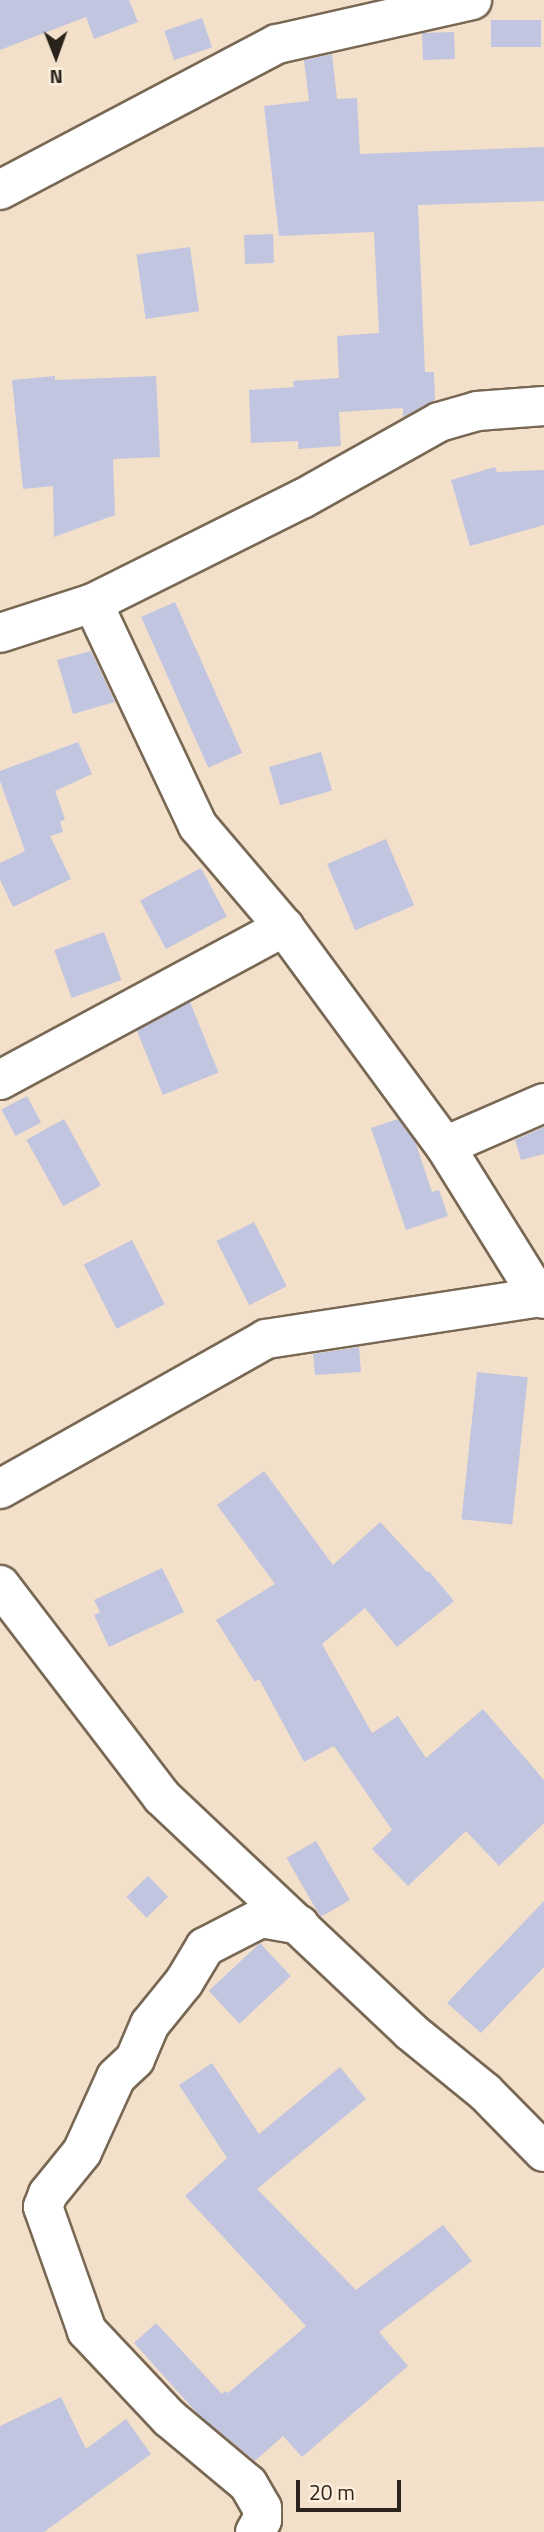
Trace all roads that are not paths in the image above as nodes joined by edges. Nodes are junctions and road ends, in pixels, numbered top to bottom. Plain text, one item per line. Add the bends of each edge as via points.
1 (472, 0) edge
2 (0, 190) edge
3 (544, 406) edge
4 (93, 603) junction
5 (0, 633) edge
6 (284, 927) junction
7 (0, 1080) edge
8 (544, 1103) edge
9 (445, 1146) junction
10 (542, 1298) edge
11 (0, 1489) edge
12 (0, 1584) edge
13 (299, 1925) junction
14 (544, 2152) edge
15 (255, 2532) edge

1 - 2 street via 278,44
3 - 4 street via 477,411 439,422 302,499
4 - 5 street
4 - 6 street via 198,826
6 - 7 street
6 - 9 street
8 - 9 street
9 - 10 street
10 - 11 street via 266,1339
12 - 13 street via 162,1797
13 - 14 street via 410,2031 485,2092
13 - 15 street via 261,1918 205,1947 150,2024 135,2059 116,2077 82,2152 43,2207 87,2330 169,2418 248,2484 262,2508

